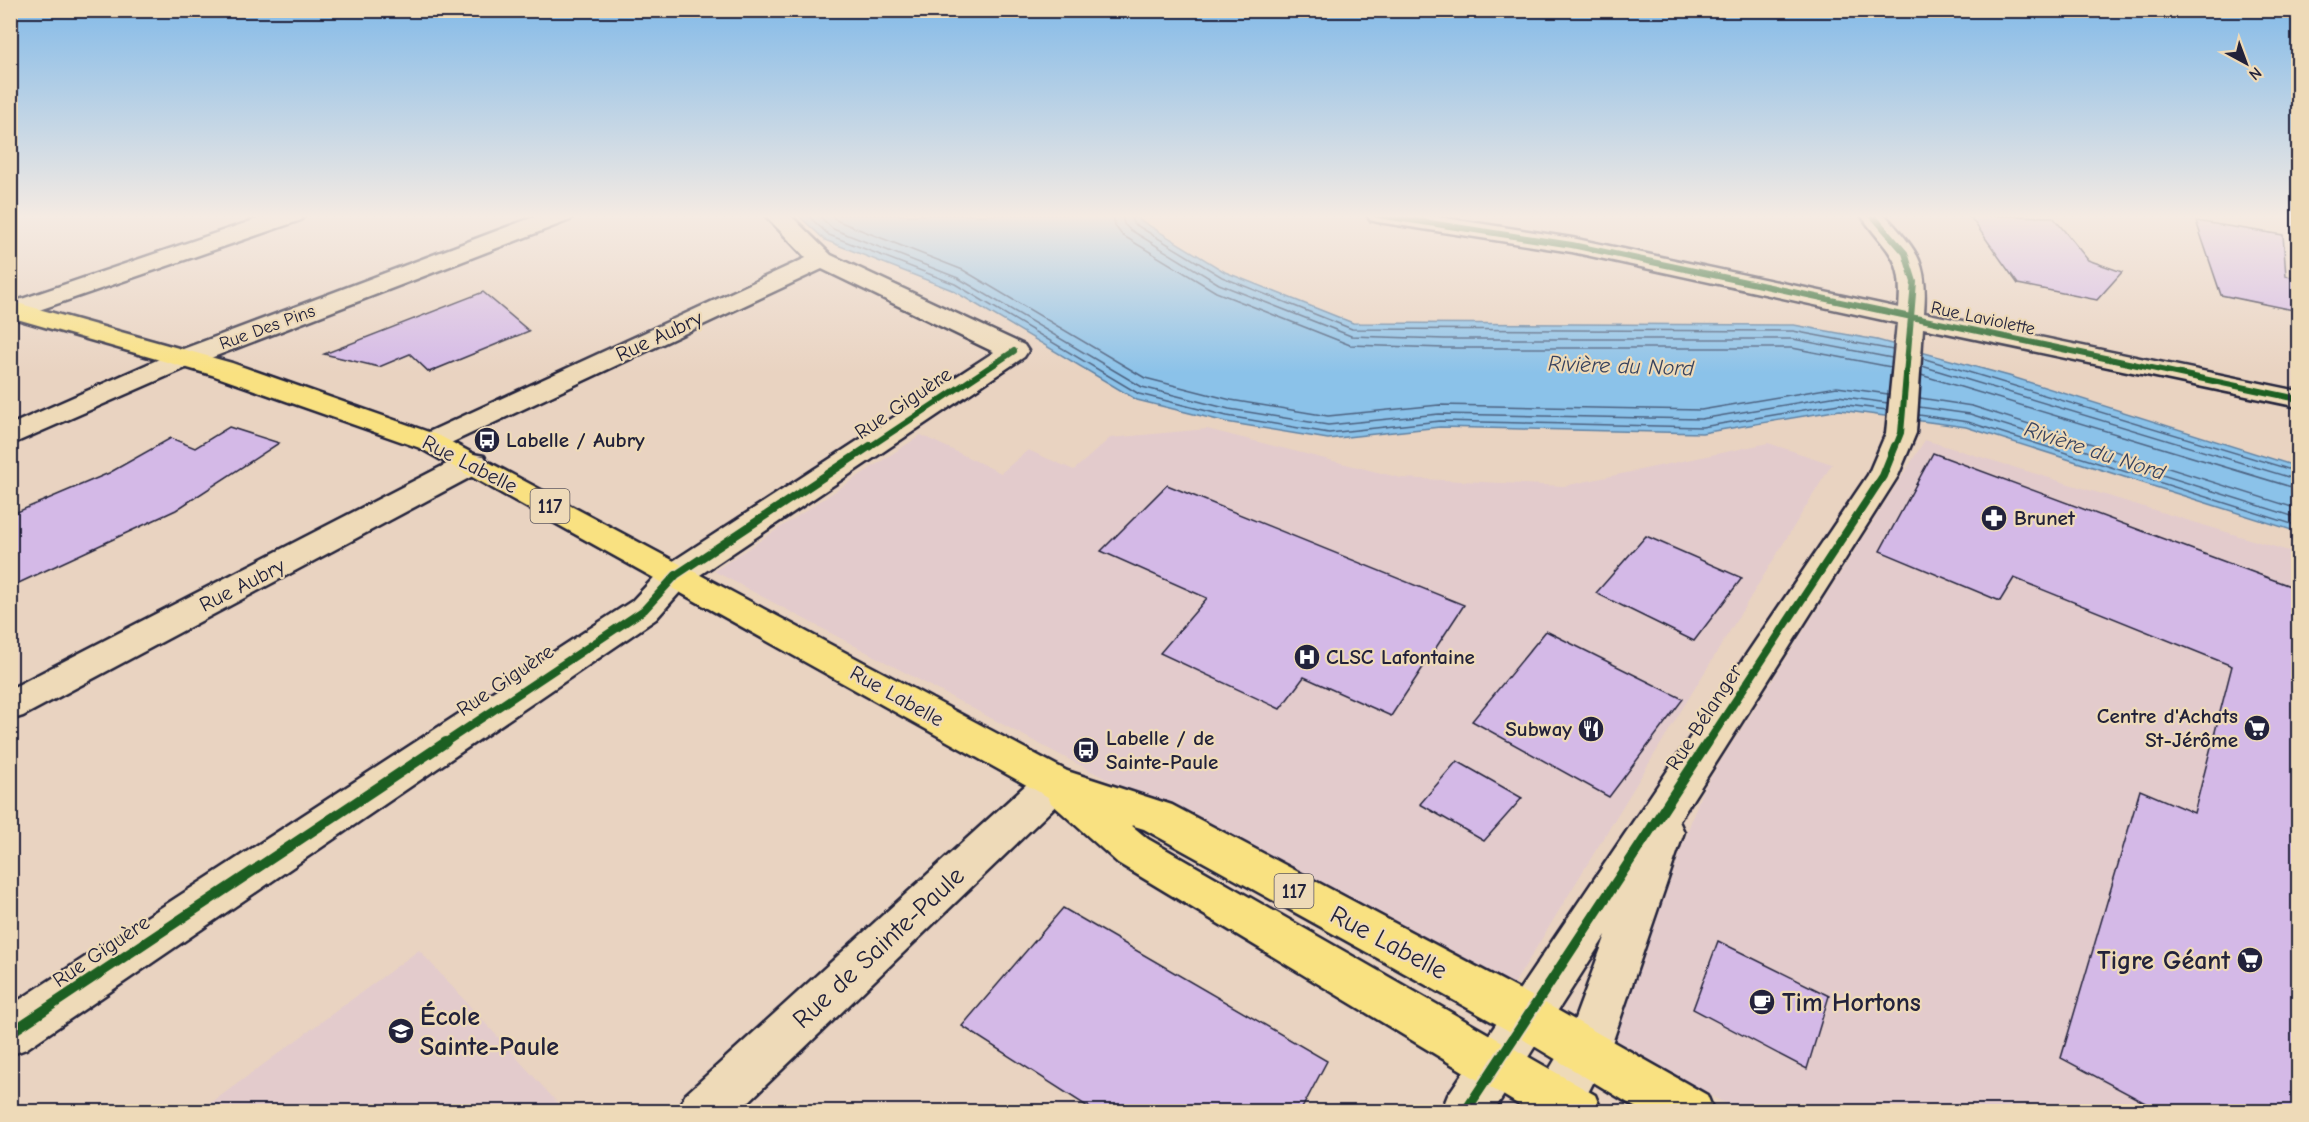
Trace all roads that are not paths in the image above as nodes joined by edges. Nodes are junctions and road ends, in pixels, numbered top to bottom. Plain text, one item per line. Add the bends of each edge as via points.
1 (138, 267) edge
2 (424, 267) edge
3 (806, 267) edge
4 (838, 267) edge
5 (1662, 267) edge
6 (1911, 267) edge
7 (12, 310) edge
8 (1910, 329) junction
9 (185, 358) junction
10 (2298, 399) edge
11 (10, 436) edge
12 (430, 442) junction
13 (473, 464) junction
14 (676, 575) junction
15 (10, 706) edge
16 (1054, 783) junction
17 (1681, 785) junction
18 (1527, 1017) junction
19 (10, 1033) edge
20 (1586, 1052) junction
21 (1496, 1062) junction
22 (1562, 1107) edge
23 (702, 1112) edge
24 (1465, 1112) edge
25 (1690, 1112) edge

1 - 7 street
2 - 9 street, Rue Des Pins
3 - 12 street, Rue Aubry
4 - 14 street, Rue Giguère via 1014,351
5 - 8 street, Rue Laviolette
6 - 8 street, Rue Bélanger
7 - 9 main road, Rue Labelle / 117
8 - 10 street, Rue Laviolette
8 - 17 street, Rue Bélanger via 1902,433 1883,476
9 - 11 street, Rue Des Pins
9 - 12 main road, Rue Labelle / 117
12 - 13 main road, Rue Labelle / 117
13 - 14 main road, Rue Labelle / 117
13 - 15 street, Rue Aubry
14 - 16 main road, Rue Labelle / 117
14 - 19 street, Rue Giguère via 644,610
16 - 18 main road, Rue Labelle / 117 via 1158,817
16 - 21 main road, Rue Labelle / 117 via 1133,851
16 - 23 street, Rue de Sainte-Paule
17 - 18 street, Rue Bélanger
17 - 20 street, Rue Bélanger
18 - 20 main road, 117
18 - 21 street, Rue Bélanger
20 - 22 street, Rue Bélanger
20 - 25 main road, 117
21 - 22 main road, 117
21 - 24 street, Rue Bélanger

